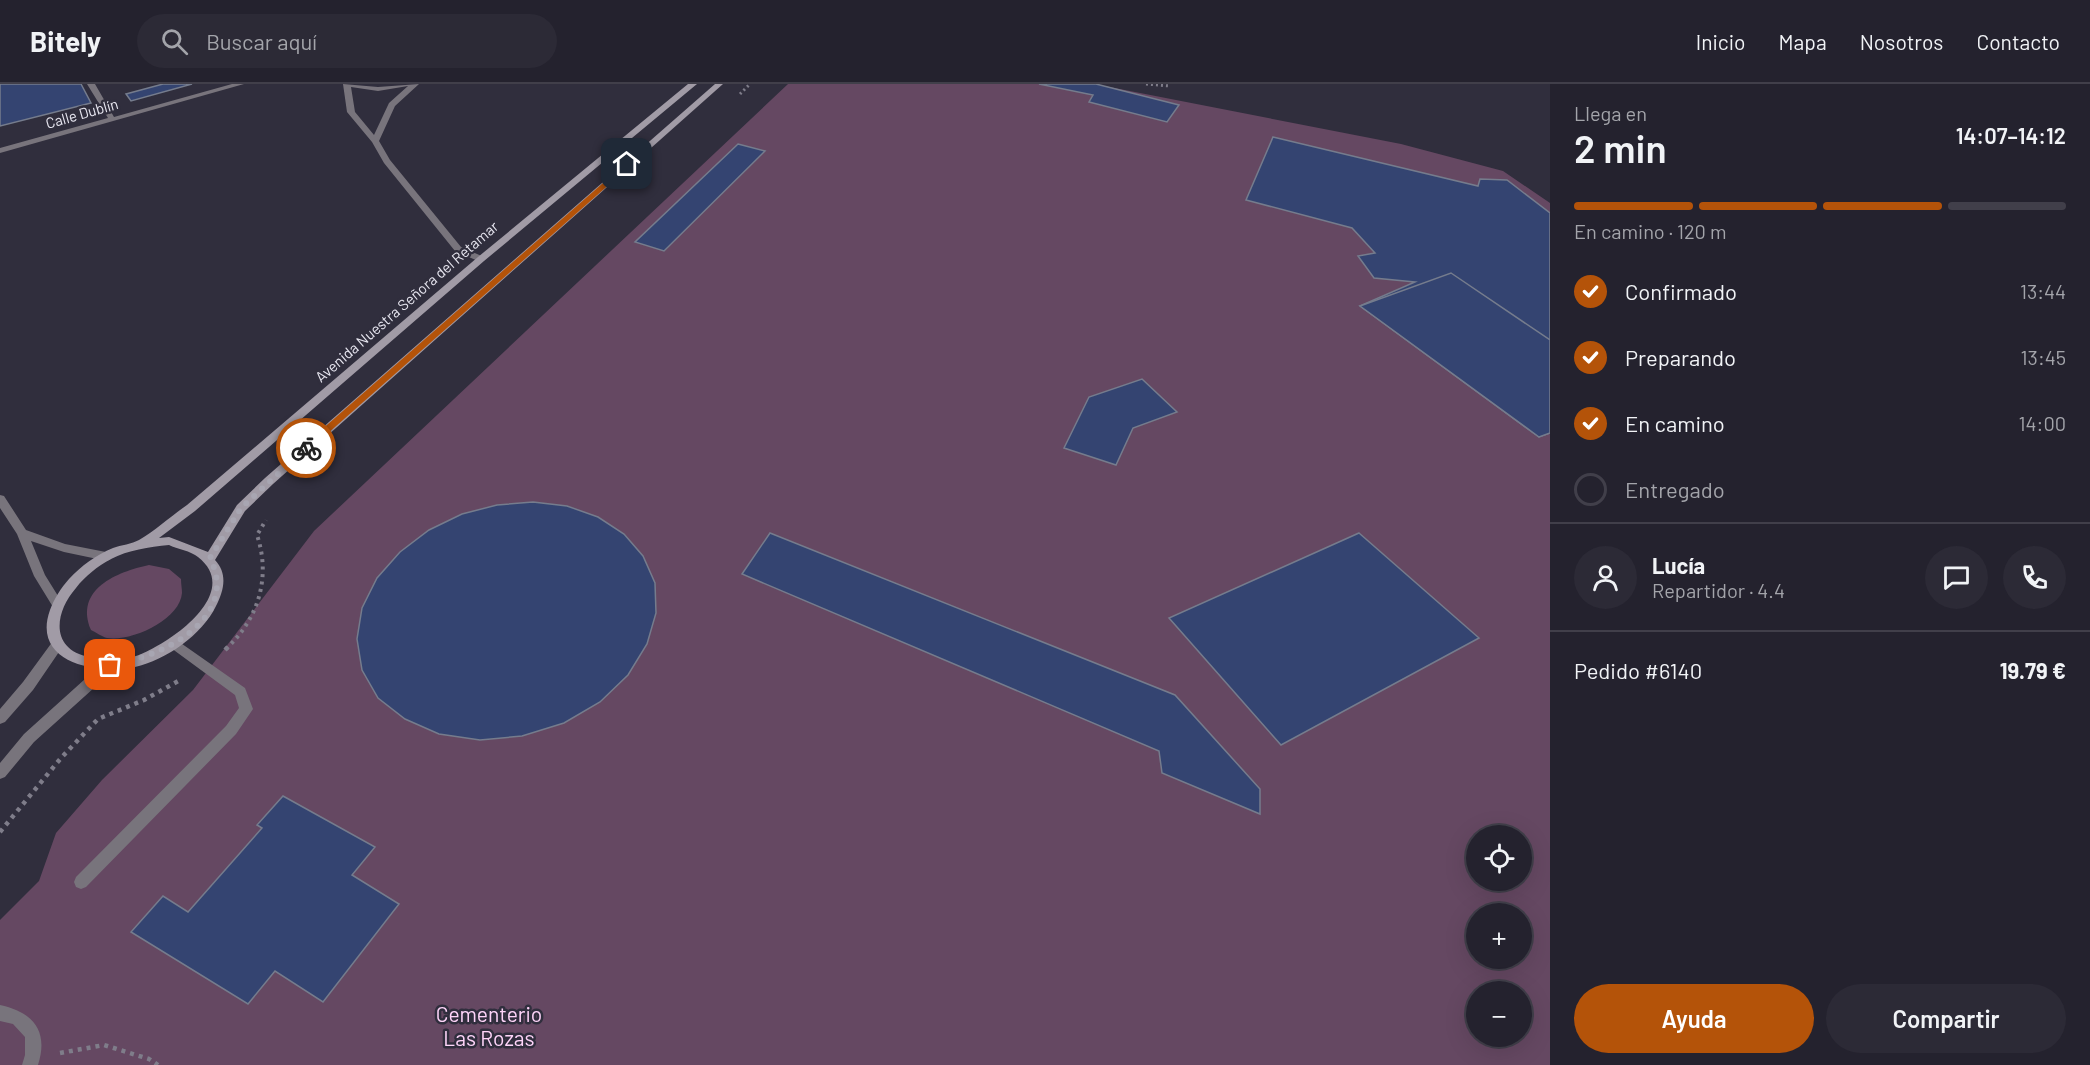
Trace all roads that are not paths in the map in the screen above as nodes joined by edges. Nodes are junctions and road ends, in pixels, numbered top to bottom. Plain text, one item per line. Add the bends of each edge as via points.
1 (91, 84) edge
2 (240, 84) edge
3 (348, 84) edge
4 (408, 84) edge
5 (415, 84) edge
6 (693, 84) edge
7 (719, 84) edge
8 (227, 86) edge
9 (112, 119) junction
10 (375, 141) junction
11 (0, 151) edge
12 (481, 258) junction
13 (0, 500) edge
14 (22, 533) junction
15 (142, 544) junction
16 (107, 556) junction
17 (210, 558) junction
18 (57, 604) junction
19 (175, 644) junction
20 (57, 645) junction
21 (110, 665) junction
22 (0, 718) edge
23 (0, 773) edge
24 (81, 882) dead end
25 (0, 1013) edge
26 (31, 1061) edge

1 - 9 street
2 - 8 street, Calle Dublín
3 - 4 street via 382,89
3 - 10 street via 351,112
5 - 10 street via 392,105
6 - 12 street, Avenida Nuestra Señora del Retamar
7 - 17 street via 269,481 241,508
8 - 9 street, Calle Dublín
9 - 11 street, Calle Dublín
10 - 12 street via 418,202 458,249
12 - 15 street, Avenida Nuestra Señora del Retamar via 191,508
13 - 14 street
14 - 16 street via 64,548
14 - 18 street
15 - 16 street
15 - 17 street via 194,546
16 - 18 street via 68,586
17 - 19 street via 217,572 218,590 196,627
18 - 20 street via 52,618
19 - 21 street via 154,655
19 - 24 street via 240,692 246,709 231,730
20 - 21 street via 78,661
20 - 22 street
21 - 23 street via 29,738
25 - 26 street via 13,1014 27,1023 34,1038

